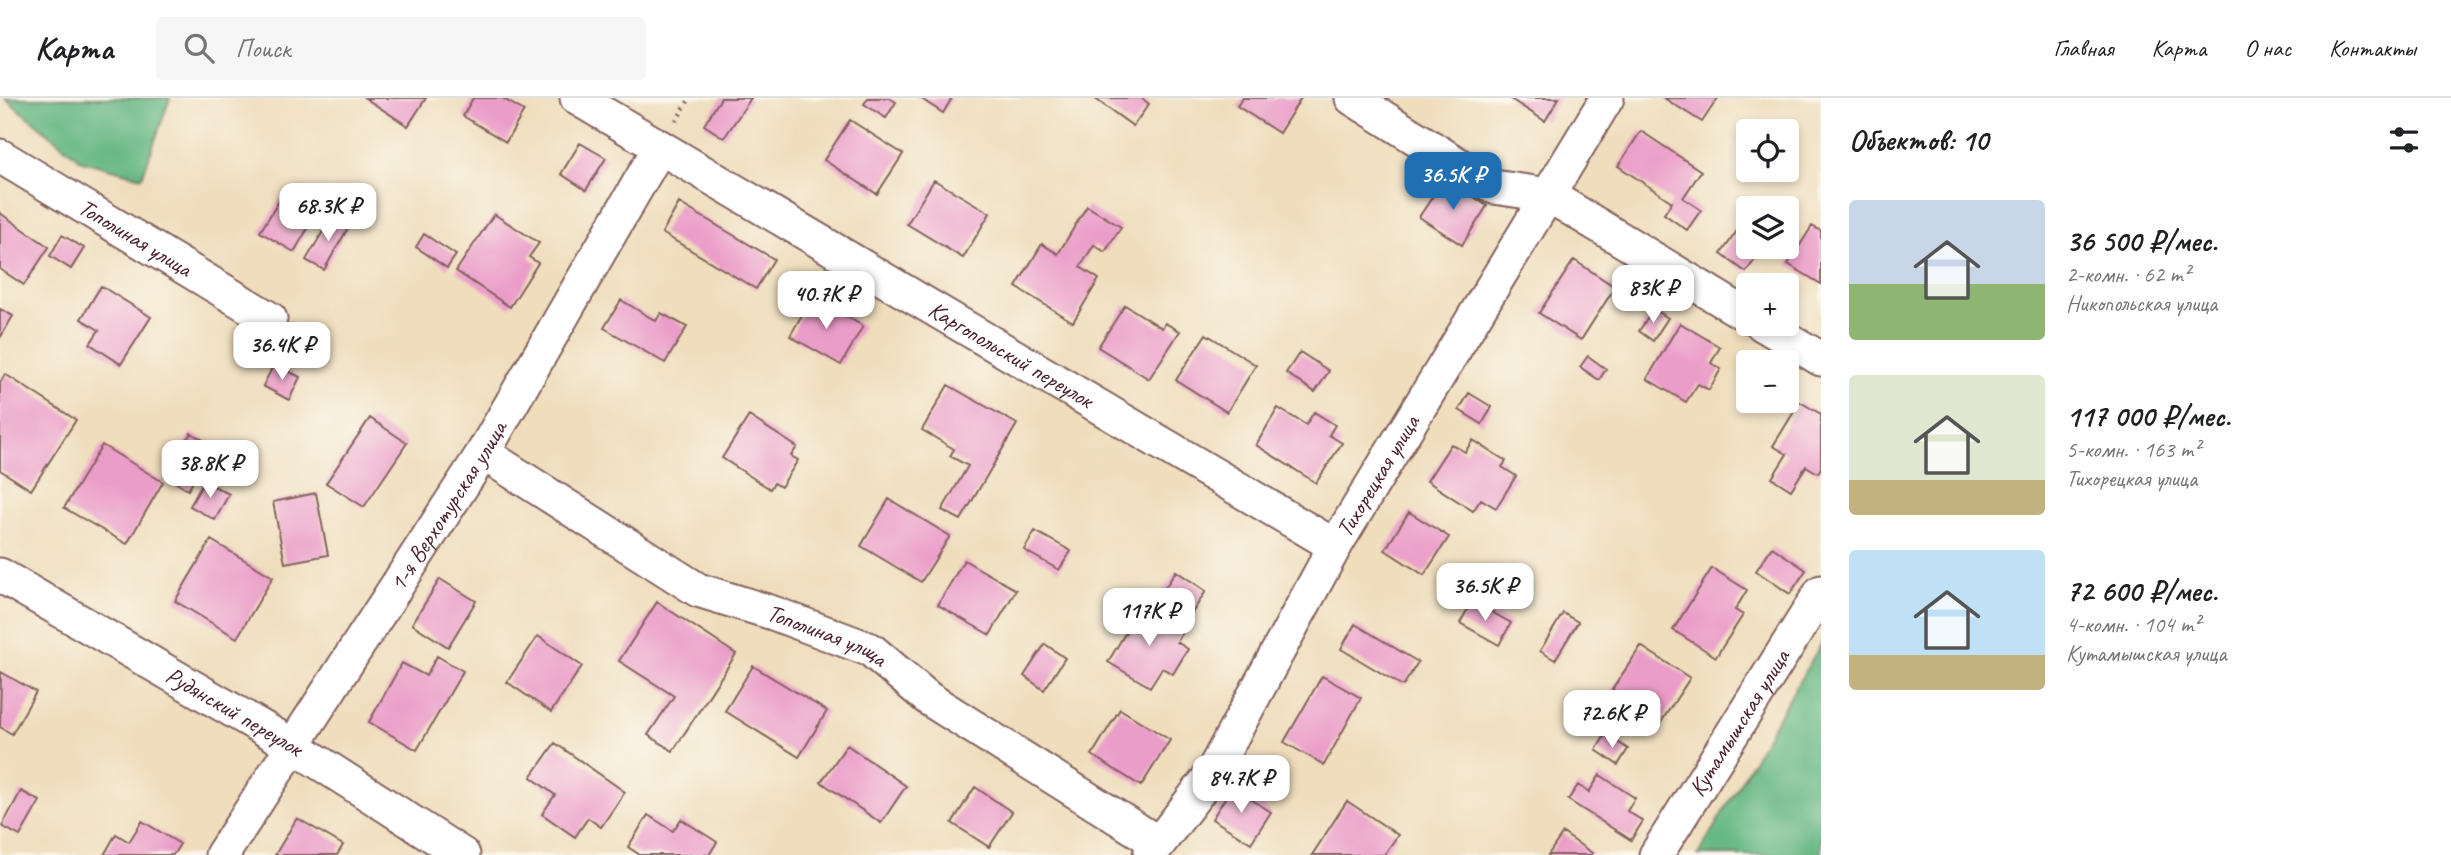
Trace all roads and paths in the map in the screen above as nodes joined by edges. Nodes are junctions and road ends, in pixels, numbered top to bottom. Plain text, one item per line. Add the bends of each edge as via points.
1 (577, 98) edge
2 (1352, 98) edge
3 (1607, 98) edge
4 (660, 147) junction
5 (0, 156) edge
6 (1548, 195) junction
7 (1736, 309) edge
8 (270, 319) dead end
9 (1782, 336) edge
10 (1821, 359) edge
11 (482, 453) junction
12 (1335, 546) junction
13 (0, 575) edge
14 (1821, 592) edge
15 (292, 745) junction
16 (1154, 849) edge
17 (222, 855) edge
18 (463, 855) edge
19 (1656, 855) edge

1 - 4 street, Каргопольский переулок
2 - 6 street via 1494,187
3 - 6 street, Тихорецкая улица
4 - 11 street, 1-я Верхотурская улица
4 - 12 street, Каргопольский переулок
5 - 8 street, Тополиная улица
6 - 7 street
6 - 12 street, Тихорецкая улица
9 - 10 street
11 - 15 street, 1-я Верхотурская улица
11 - 16 street, Тополиная улица via 698,590 871,650 929,699
12 - 16 street, Тихорецкая улица via 1211,775
13 - 15 street, Рудянский переулок
14 - 19 street, Кутамышская улица
15 - 17 street, 1-я Верхотурская улица
15 - 18 street, Рудянский переулок

